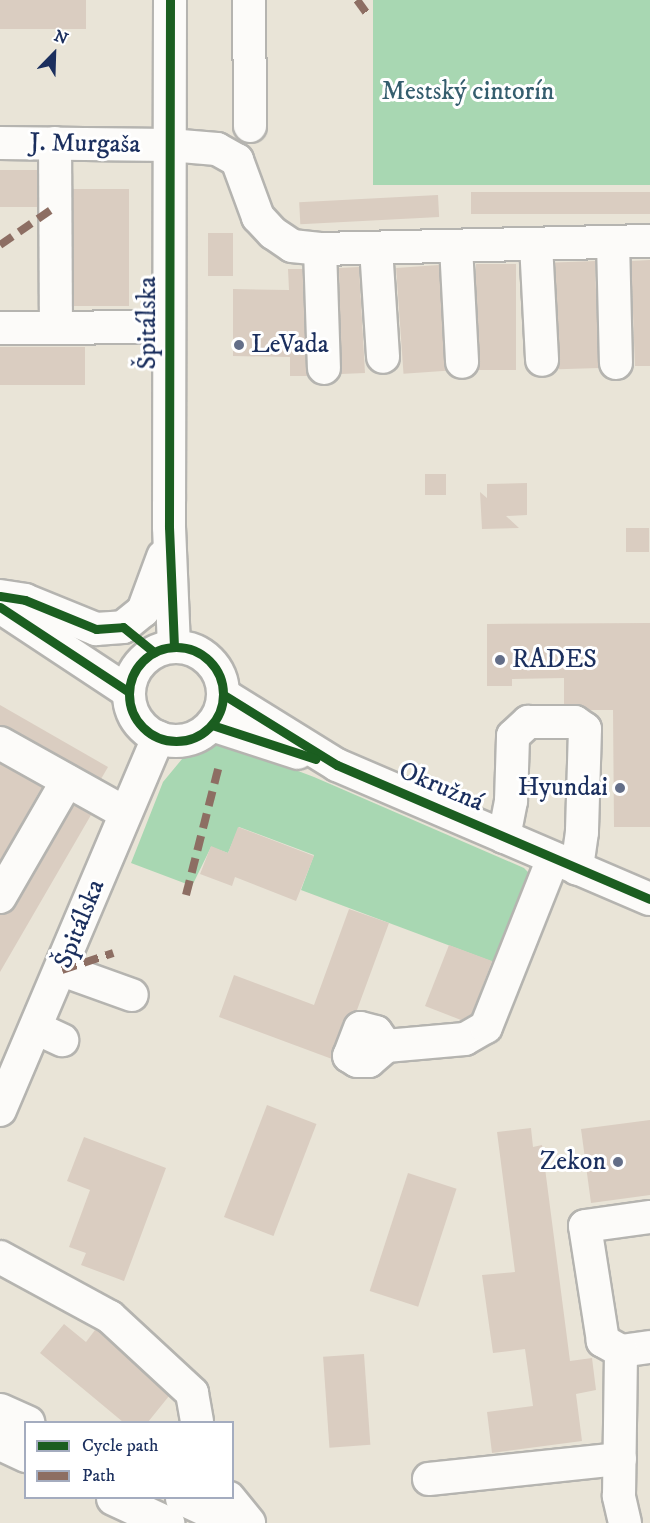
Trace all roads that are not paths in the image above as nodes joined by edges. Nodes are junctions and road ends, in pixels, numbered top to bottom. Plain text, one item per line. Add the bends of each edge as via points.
1 (170, 0) edge
2 (249, 0) edge
3 (250, 126) dead end
4 (0, 143) edge
5 (55, 143) junction
6 (169, 145) junction
7 (650, 241) edge
8 (613, 242) junction
9 (536, 244) junction
10 (456, 246) junction
11 (376, 248) junction
12 (320, 249) junction
13 (168, 327) junction
14 (0, 328) edge
15 (56, 328) junction
16 (383, 357) dead end
17 (542, 360) dead end
18 (462, 362) dead end
19 (616, 363) dead end
20 (324, 368) dead end
21 (169, 527) junction
22 (0, 596) edge
23 (0, 602) edge
24 (0, 607) edge
25 (174, 646) junction
26 (145, 658) junction
27 (129, 692) junction
28 (224, 695) junction
29 (212, 725) junction
30 (158, 737) junction
31 (0, 743) edge
32 (337, 765) junction
33 (67, 781) junction
34 (125, 813) junction
35 (504, 837) junction
36 (565, 864) junction
37 (0, 897) edge
38 (650, 899) edge
39 (62, 970) junction
40 (132, 995) dead end
41 (386, 1046) dead end
42 (4, 1091) edge
43 (650, 1217) edge
44 (0, 1257) edge
45 (636, 1349) edge
46 (0, 1410) edge
47 (25, 1421) edge
48 (197, 1421) edge
49 (0, 1443) edge
50 (24, 1454) edge
51 (620, 1459) junction
52 (429, 1479) dead end
53 (117, 1499) edge
54 (173, 1499) edge
55 (186, 1499) edge
56 (231, 1499) edge
57 (157, 1518) edge
58 (236, 1523) edge
59 (249, 1523) edge
60 (625, 1523) edge

1 - 6 street, Špitálska
2 - 3 street
4 - 5 street, J. Murgaša
5 - 6 street, J. Murgaša
5 - 15 street
6 - 12 street, J. Murgaša via 217,149 237,160 258,217 292,246
6 - 13 street, Špitálska
7 - 8 street, J. Murgaša
8 - 9 street, J. Murgaša
8 - 19 street
9 - 10 street, J. Murgaša
9 - 17 street
10 - 11 street, J. Murgaša
10 - 18 street
11 - 12 street, J. Murgaša
11 - 16 street
12 - 20 street
13 - 15 street
13 - 21 street, Špitálska
14 - 15 street
21 - 22 street via 149,599 137,618 123,627 96,629 25,600
21 - 25 street, Špitálska
23 - 26 street
24 - 27 street
25 - 26 street
25 - 28 street via 188,648 212,662
26 - 27 street
27 - 30 street via 136,718
28 - 29 street
28 - 32 street, Okružná
29 - 30 street via 187,740
29 - 32 street
30 - 34 street, Špitálska
31 - 33 street
32 - 35 street, Okružná
33 - 34 street
33 - 37 street
34 - 39 street, Špitálska
35 - 36 street, Okružná
35 - 36 street via 513,736 528,722 575,722 585,729 582,832
36 - 38 street, Okružná
36 - 41 street via 486,1027 465,1039
39 - 40 street
39 - 42 street, Špitálska via 49,1034
43 - 45 street via 585,1226 603,1341
44 - 48 street via 110,1317 192,1393
45 - 51 street
46 - 47 main road
49 - 50 main road
51 - 52 street
51 - 60 street via 619,1496
53 - 57 main road
54 - 57 street
55 - 58 main road
56 - 59 street

